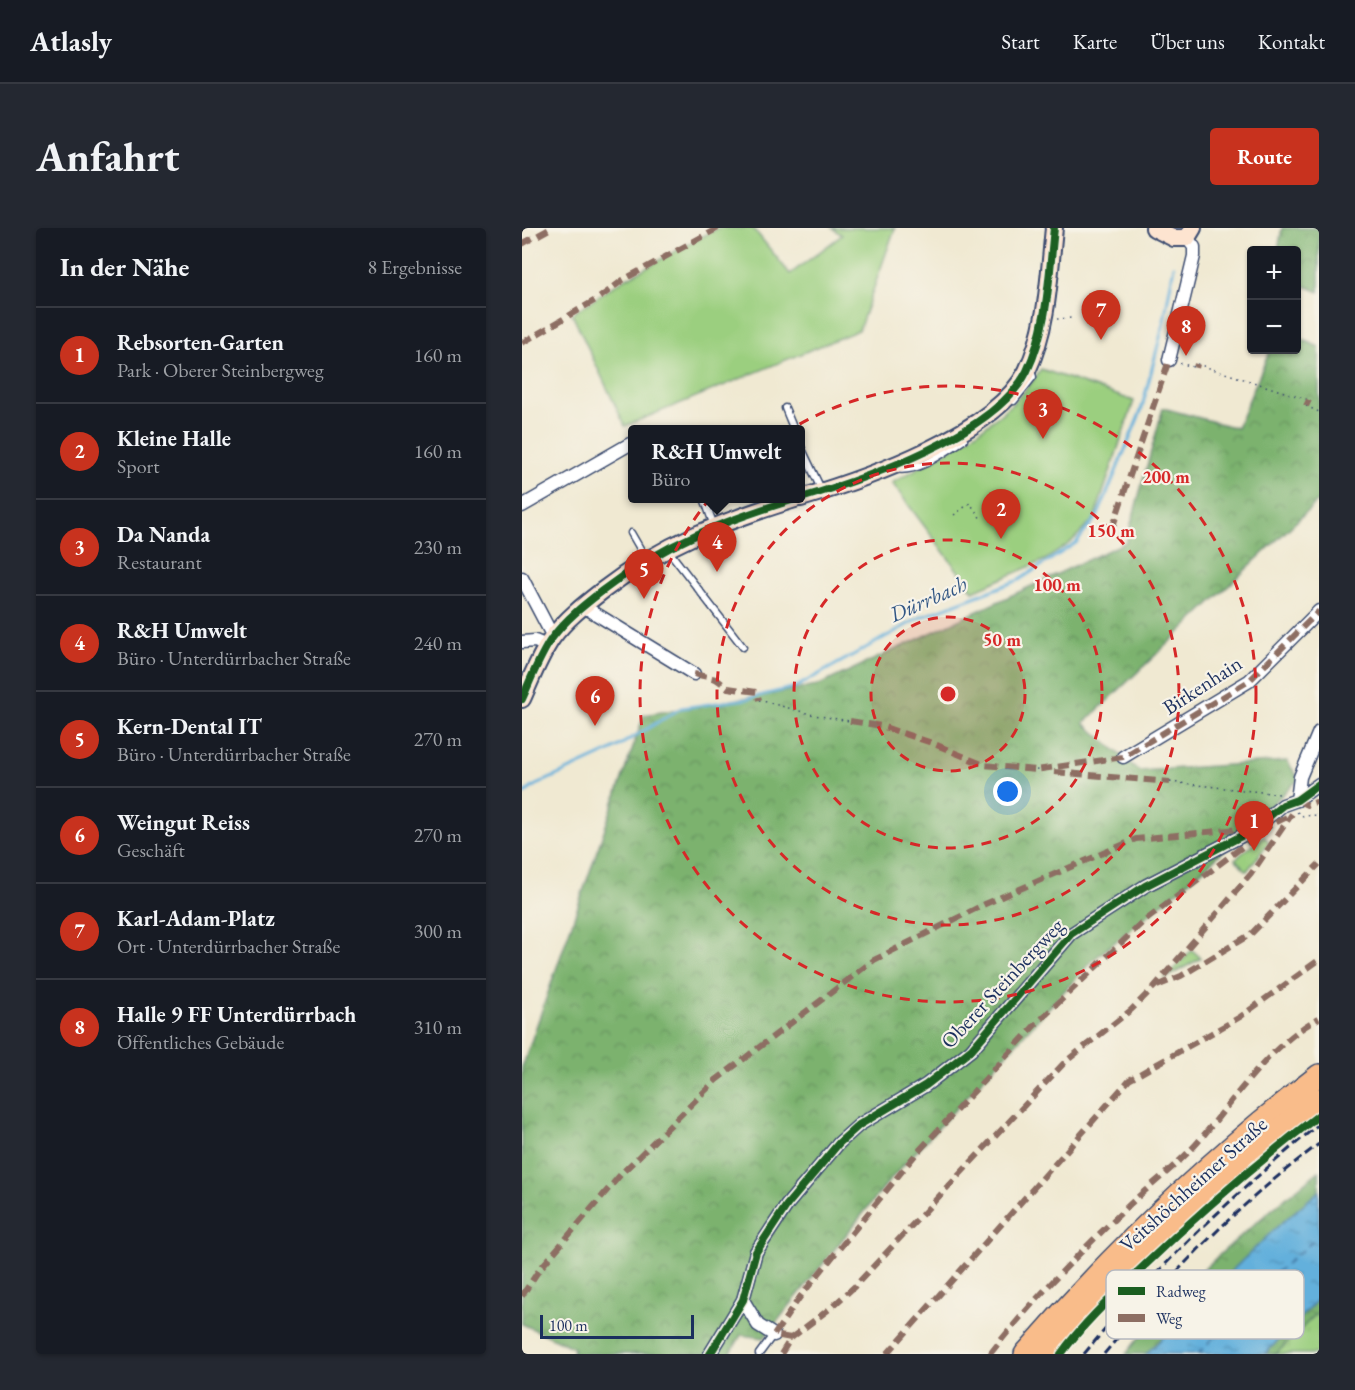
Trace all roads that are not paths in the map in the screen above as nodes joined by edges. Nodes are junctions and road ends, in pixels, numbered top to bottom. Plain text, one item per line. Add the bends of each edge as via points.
1 (1054, 228) edge
2 (1154, 228) edge
3 (1190, 233) edge
4 (1169, 360) road end
5 (785, 408) dead end
6 (792, 425) edge
7 (628, 445) edge
8 (805, 455) edge
9 (822, 491) junction
10 (805, 496) edge
11 (706, 503) edge
12 (785, 503) edge
13 (522, 506) edge
14 (714, 526) junction
15 (631, 533) dead end
16 (666, 548) junction
17 (647, 560) junction
18 (522, 578) edge
19 (583, 606) junction
20 (1319, 610) edge
21 (550, 641) junction
22 (522, 642) edge
23 (743, 647) dead end
24 (694, 674) dead end
25 (522, 699) edge
26 (1319, 732) edge
27 (1123, 756) dead end
28 (1319, 784) edge
29 (1296, 805) junction
30 (1319, 1075) edge
31 (1319, 1099) edge
32 (1125, 1270) edge
33 (1106, 1291) edge
34 (743, 1300) junction
35 (774, 1335) joint
36 (710, 1354) edge
37 (759, 1354) edge
38 (1024, 1354) edge
39 (1048, 1354) edge

1 - 9 street via 1046,302 1028,368 1008,397 962,432
2 - 3 street via 1174,238
3 - 4 street via 1194,256
5 - 6 lane
7 - 13 street
8 - 9 lane
9 - 10 street
11 - 14 lane
12 - 14 street
14 - 16 street
15 - 17 lane
16 - 17 street
16 - 23 lane
17 - 19 street
18 - 21 street
19 - 21 street
19 - 24 street
20 - 27 street, Birkenhain via 1249,681
21 - 22 street
21 - 25 street
26 - 29 street via 1300,777
28 - 29 street, Oberer Steinbergweg
29 - 34 street, Oberer Steinbergweg via 1284,805 1251,831 1145,886 1071,934 971,1050 838,1143 787,1205 756,1252
30 - 38 highway, Veitshöchheimer Straße via 1136,1232
31 - 32 highway, Veitshöchheimer Straße via 1217,1183
33 - 39 highway, Veitshöchheimer Straße
34 - 35 street via 758,1325
34 - 36 street, Oberer Steinbergweg
35 - 37 lane

